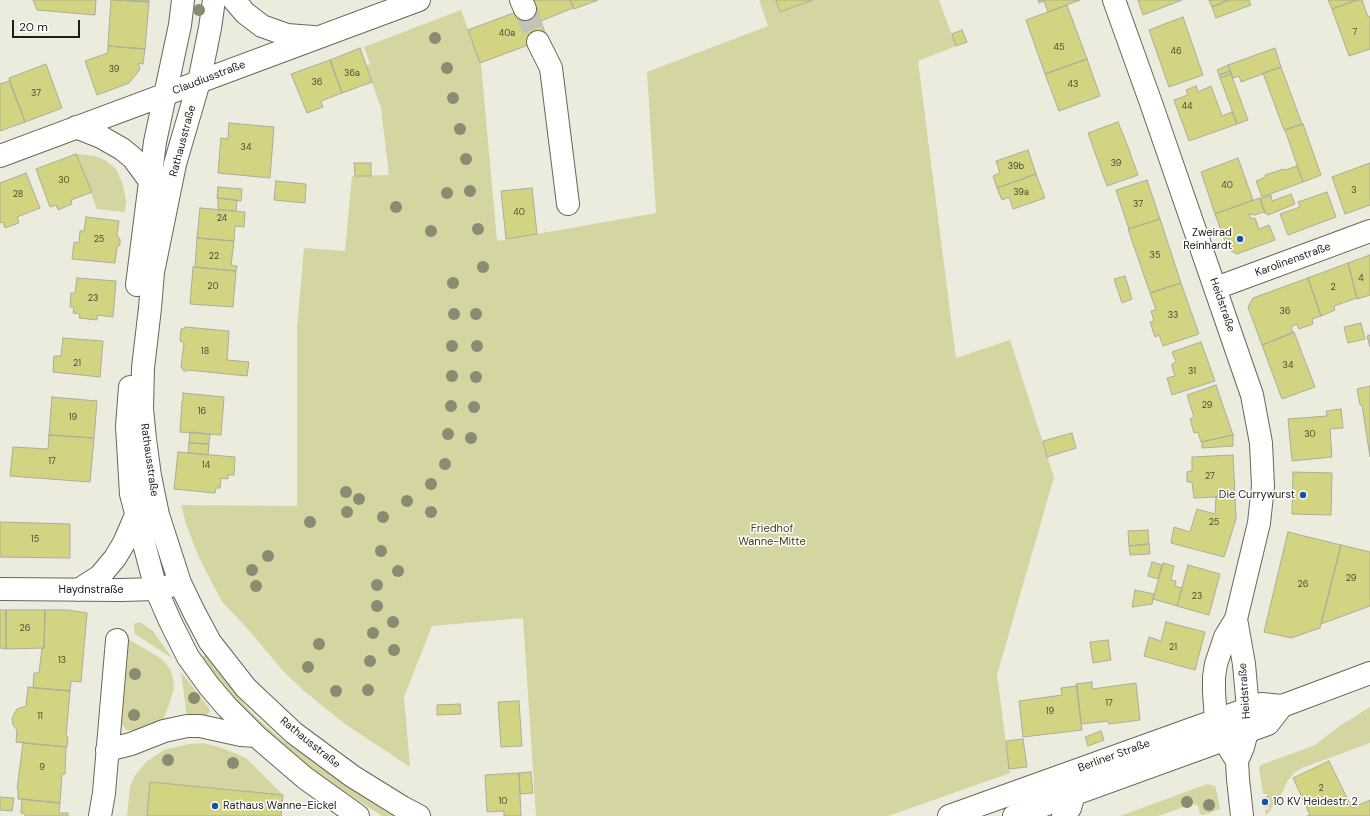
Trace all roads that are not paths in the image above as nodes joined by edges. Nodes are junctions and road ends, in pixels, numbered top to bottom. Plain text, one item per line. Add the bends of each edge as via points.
1 (183, 0) edge
2 (214, 0) edge
3 (234, 0) edge
4 (419, 0) edge
5 (1114, 0) edge
6 (318, 37) junction
7 (538, 42) tunnel mouth
8 (199, 82) junction
9 (166, 94) junction
10 (76, 127) junction
11 (0, 156) edge
12 (150, 181) junction
13 (568, 204) dead end
14 (1370, 231) edge
15 (1216, 288) junction
16 (136, 515) junction
17 (180, 583) junction
18 (0, 589) edge
19 (156, 589) junction
20 (78, 590) junction
21 (1236, 619) junction
22 (117, 640) dead end
23 (1370, 673) edge
24 (1282, 706) junction
25 (1248, 709) junction
26 (1216, 720) junction
27 (1247, 732) junction
28 (256, 736) junction
29 (1224, 740) junction
30 (107, 750) junction
31 (1237, 761) junction
32 (1074, 794) junction
33 (100, 816) edge
34 (358, 816) edge
35 (419, 816) edge
36 (949, 816) edge
37 (1014, 816) edge
38 (1064, 816) edge
39 (1242, 816) edge

1 - 9 street, Rathausstraße
2 - 8 street, Rathausstraße
3 - 6 street via 245,13 262,26 287,35
4 - 6 street, Claudiusstraße
5 - 15 street, Heidstraße
6 - 8 street, Claudiusstraße
7 - 13 street via 551,68
8 - 9 street, Claudiusstraße
8 - 17 street, Rathausstraße via 177,158 153,272 143,368 142,409 150,476 158,515
9 - 10 street, Claudiusstraße
9 - 12 street, Rathausstraße via 155,142
10 - 11 street, Claudiusstraße
10 - 12 street via 122,149 133,158
12 - 16 street, Rathausstraße via 136,304 127,426 131,494
14 - 15 street, Karolinenstraße
15 - 21 street, Heidstraße via 1252,395 1261,443 1263,486 1259,523
16 - 19 street, Rathausstraße
16 - 20 street via 115,558 100,576
17 - 19 street, Haydnstraße
17 - 35 street, Rathausstraße via 210,642 246,688 294,733 352,776
18 - 20 street, Haydnstraße
19 - 20 street, Haydnstraße
19 - 28 street, Rathausstraße via 188,657 218,697
21 - 25 street, Heidstraße
21 - 26 street, Heidstraße via 1225,637 1216,664
22 - 30 street
23 - 24 street, Berliner Straße
24 - 25 street, Berliner Straße via 1261,704
24 - 27 street, Berliner Straße via 1268,724
25 - 26 street, Berliner Straße
25 - 27 street, Heidstraße
26 - 29 street, Heidstraße
26 - 36 street, Berliner Straße
27 - 29 street, Berliner Straße
27 - 31 street, Heidstraße
28 - 30 street via 187,726
28 - 34 street, Rathausstraße via 305,778
29 - 31 street, Heidstraße
29 - 32 street, Berliner Straße
30 - 33 street
31 - 39 street, Heidstraße
32 - 37 street, Berliner Straße
32 - 38 street via 1070,808

